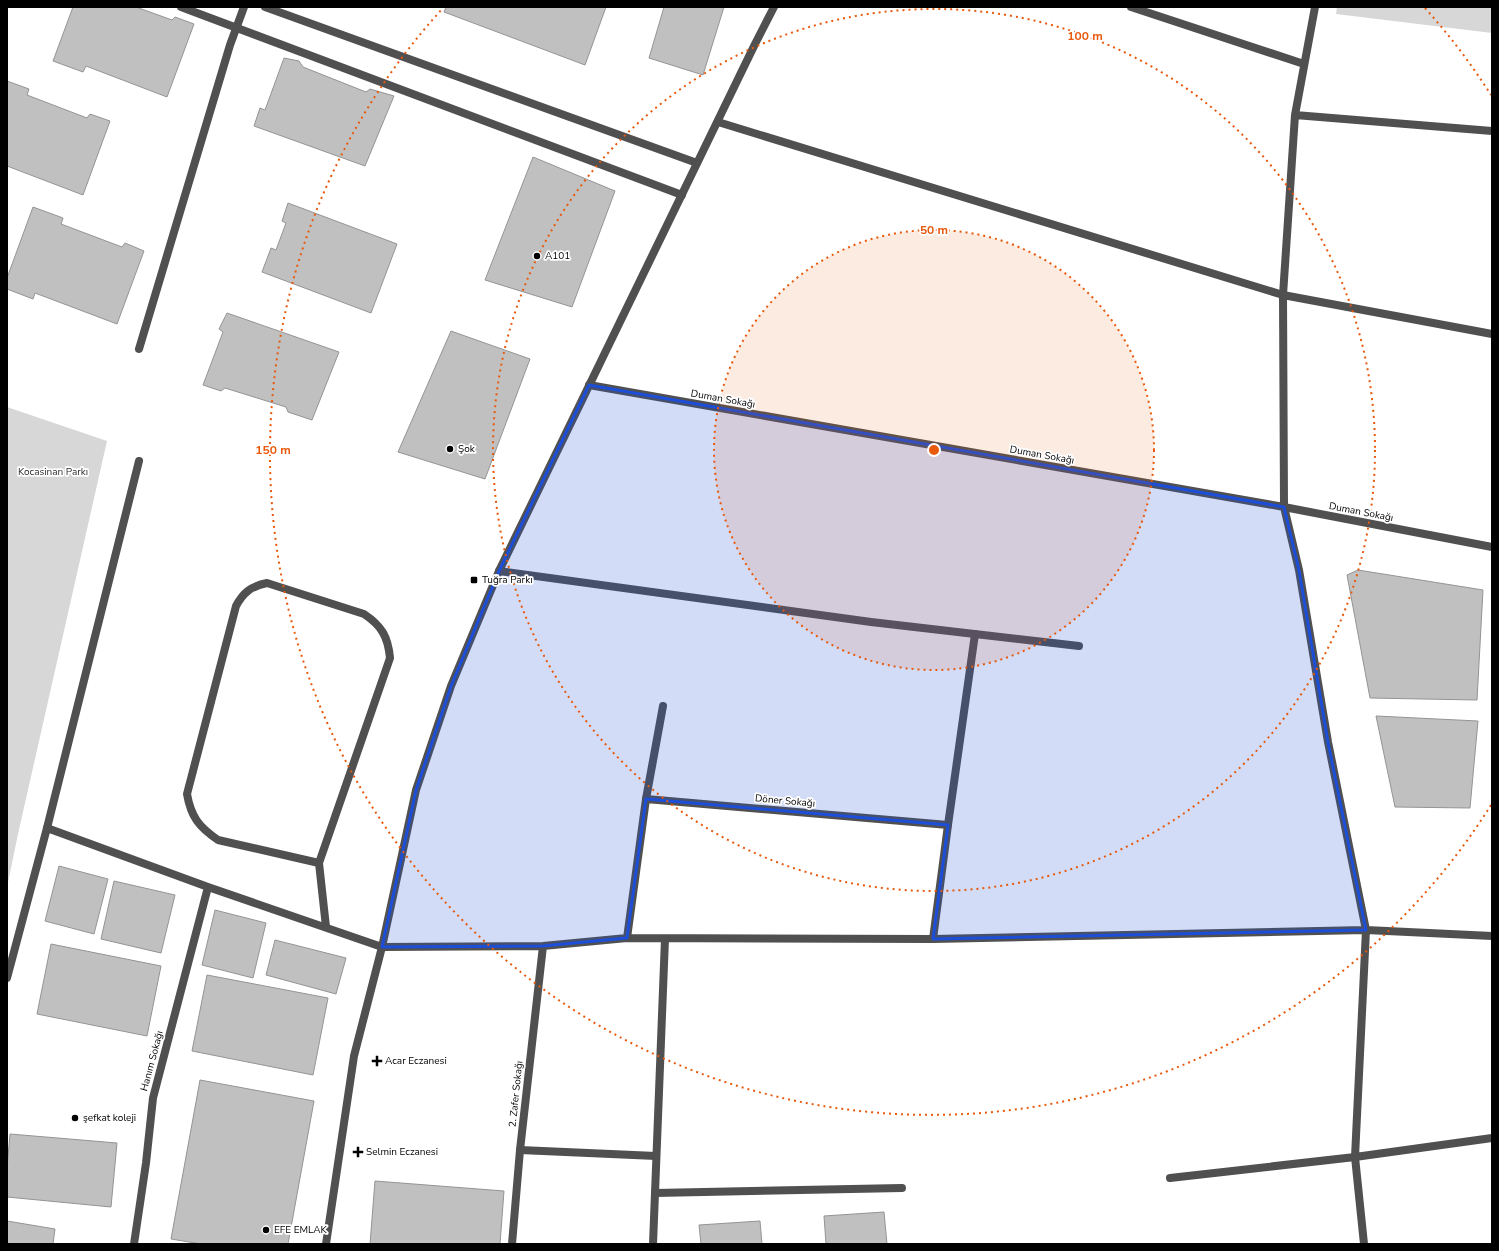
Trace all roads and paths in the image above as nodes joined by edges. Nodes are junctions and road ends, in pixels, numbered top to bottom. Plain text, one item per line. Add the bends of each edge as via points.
1 (182, 7) edge
2 (244, 7) edge
3 (265, 7) edge
4 (774, 7) edge
5 (1131, 7) edge
6 (1315, 7) edge
7 (237, 28) junction
8 (1304, 64) junction
9 (1295, 115) junction
10 (718, 122) junction
11 (1492, 131) edge
12 (698, 163) junction
13 (682, 195) junction
14 (1283, 295) junction
15 (1492, 334) edge
16 (139, 349) dead end
17 (589, 385) junction
18 (139, 460) dead end
19 (1284, 507) junction
20 (1492, 547) edge
21 (499, 571) junction
22 (975, 634) junction
23 (1079, 646) dead end
24 (663, 706) dead end
25 (646, 799) junction
26 (948, 825) junction
27 (47, 828) junction
28 (319, 863) junction
29 (208, 887) junction
30 (326, 928) junction
31 (1366, 930) junction
32 (1492, 936) edge
33 (627, 938) junction
34 (664, 939) junction
35 (933, 939) junction
36 (543, 946) junction
37 (382, 947) junction
38 (7, 978) edge
39 (1492, 1138) edge
40 (520, 1150) junction
41 (656, 1156) junction
42 (1354, 1158) junction
43 (1170, 1178) dead end
44 (902, 1188) dead end
45 (655, 1193) junction
46 (134, 1244) edge
47 (326, 1244) edge
48 (512, 1244) edge
49 (653, 1244) edge
50 (1364, 1244) edge

1 - 7 street
2 - 7 street
3 - 12 street
4 - 10 street
5 - 8 street
6 - 8 street
7 - 13 street
7 - 16 street
8 - 9 street
9 - 11 street
9 - 14 street
10 - 12 street
10 - 14 street
12 - 13 street
13 - 17 street
14 - 15 street
14 - 19 street
17 - 19 street, Duman Sokağı
17 - 21 street
18 - 27 street
19 - 20 street, Duman Sokağı
19 - 31 street via 1299,570 1328,742
21 - 22 street
21 - 37 street via 451,686 416,790
22 - 23 street
22 - 26 street
24 - 25 street
25 - 26 street, Döner Sokağı
25 - 33 street
26 - 35 street
27 - 29 street
27 - 38 street
28 - 28 street via 390,658 389,645 376,622 364,614 267,583 249,589 241,596 236,606 187,794 189,807 205,831 218,840
28 - 30 street
29 - 30 street
29 - 46 street, Hanım Sokağı via 153,1098
30 - 37 street
31 - 32 street
31 - 35 street
31 - 42 street
33 - 34 street
33 - 36 street
34 - 35 street
34 - 41 street
36 - 37 street
36 - 40 street, 2. Zafer Sokağı
37 - 47 street via 354,1056
39 - 42 street
40 - 41 street
40 - 48 street, 2. Zafer Sokağı
41 - 45 street
42 - 43 street
42 - 50 street
44 - 45 street
45 - 49 street

